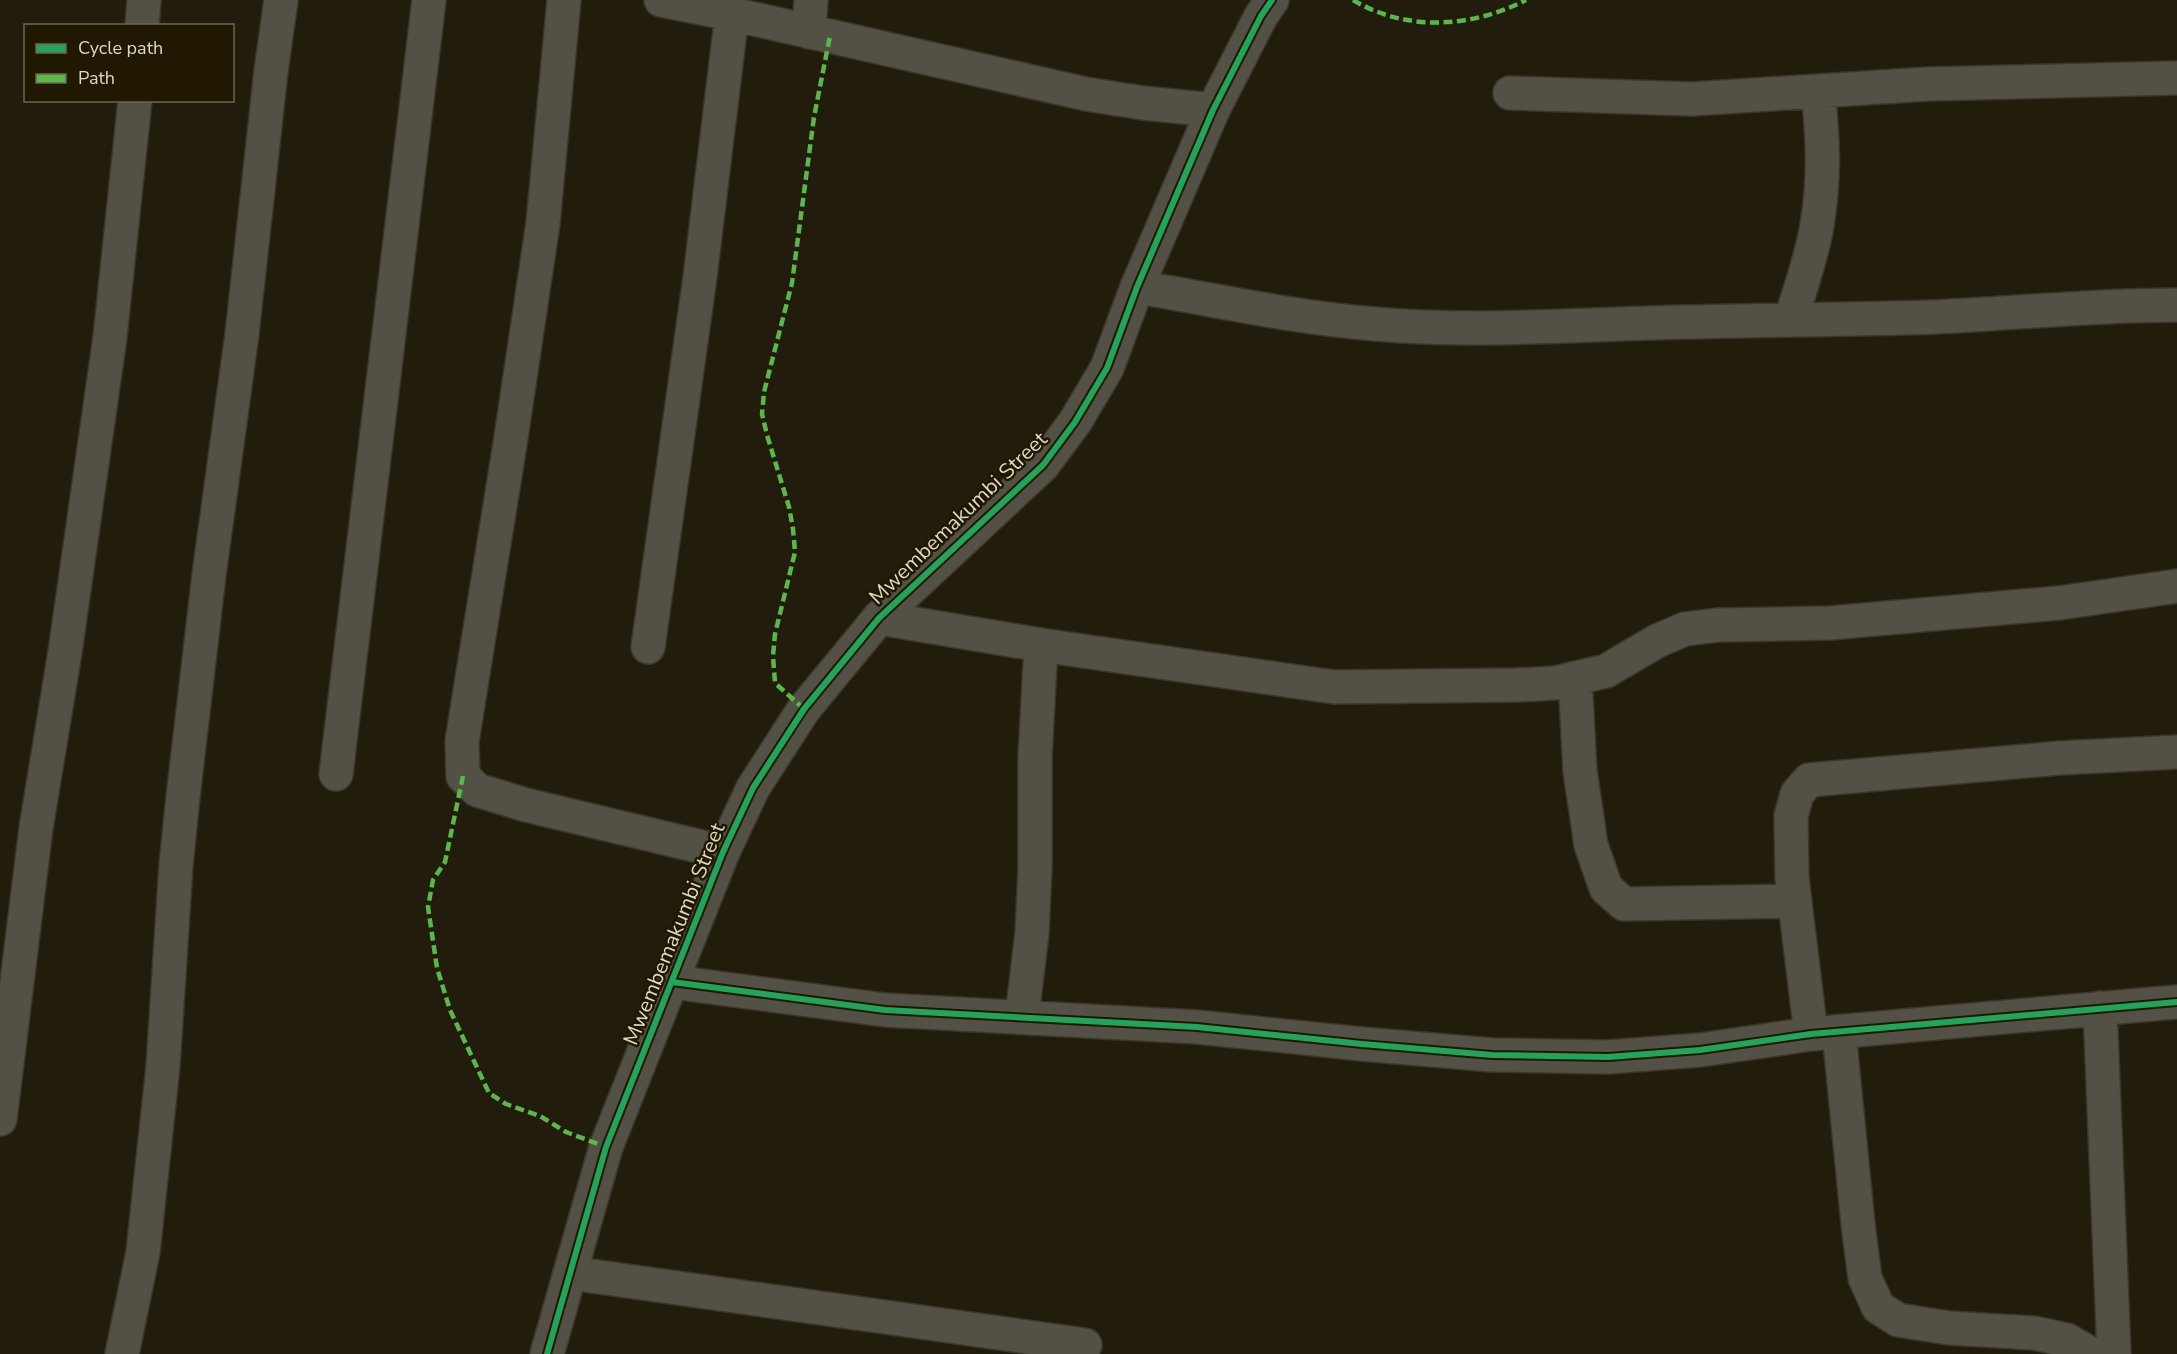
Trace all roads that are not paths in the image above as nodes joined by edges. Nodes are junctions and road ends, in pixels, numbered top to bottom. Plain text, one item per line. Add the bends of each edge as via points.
1 (144, 0) edge
2 (281, 0) edge
3 (429, 0) edge
4 (564, 0) edge
5 (661, 0) edge
6 (811, 0) edge
7 (1272, 0) edge
8 (732, 14) junction
9 (142, 24) edge
10 (809, 32) junction
11 (2177, 78) edge
12 (1818, 91) junction
13 (1510, 93) dead end
14 (135, 102) edge
15 (1213, 110) junction
16 (1137, 287) junction
17 (2177, 305) edge
18 (1791, 319) junction
19 (2177, 586) edge
20 (879, 618) junction
21 (1041, 645) junction
22 (648, 647) dead end
23 (1575, 678) junction
24 (2177, 752) edge
25 (336, 774) dead end
26 (723, 852) junction
27 (1795, 901) junction
28 (672, 982) junction
29 (2177, 1002) edge
30 (2100, 1008) junction
31 (1022, 1016) junction
32 (1825, 1033) junction
33 (0, 1119) edge
34 (570, 1273) junction
35 (1085, 1345) dead end
36 (122, 1354) edge
37 (547, 1354) edge
38 (2091, 1354) edge
39 (2114, 1354) edge

1 - 9 street
2 - 36 street via 189,744 176,865 163,1066 144,1240
3 - 25 street
4 - 26 street via 543,223 462,741 463,776 477,790 526,805
5 - 8 street
6 - 10 street
7 - 15 street, Mwembemakumbi Street
8 - 10 street
8 - 22 street via 699,289
10 - 15 street via 1086,94
11 - 12 street via 1928,84
12 - 13 street via 1692,99
12 - 18 street via 1823,142 1821,196 1817,228
14 - 33 street via 110,337 36,828
15 - 16 street, Mwembemakumbi Street
16 - 18 street via 1278,313 1376,324 1487,329
16 - 20 street, Mwembemakumbi Street via 1107,368 1075,422 1043,465
17 - 18 street
19 - 23 street via 2060,603 1830,623 1685,629 1606,671
20 - 21 street
20 - 26 street, Mwembemakumbi Street via 804,709 753,788
21 - 23 street via 1334,687 1518,685
21 - 31 street via 1032,933
23 - 27 street via 1580,771 1591,845 1606,888 1624,904
24 - 27 street via 1809,780 1797,794 1791,816
26 - 28 street, Mwembemakumbi Street
27 - 32 street
28 - 31 street via 885,1010
28 - 34 street, Mwembemakumbi Street via 606,1147
29 - 30 street
30 - 32 street
30 - 39 street
31 - 32 street via 1197,1027 1504,1055 1608,1057 1700,1050
32 - 38 street via 1865,1278 1878,1307 1898,1320 1949,1328 2034,1333 2067,1340
34 - 35 street
34 - 37 street, Mwembemakumbi Street

